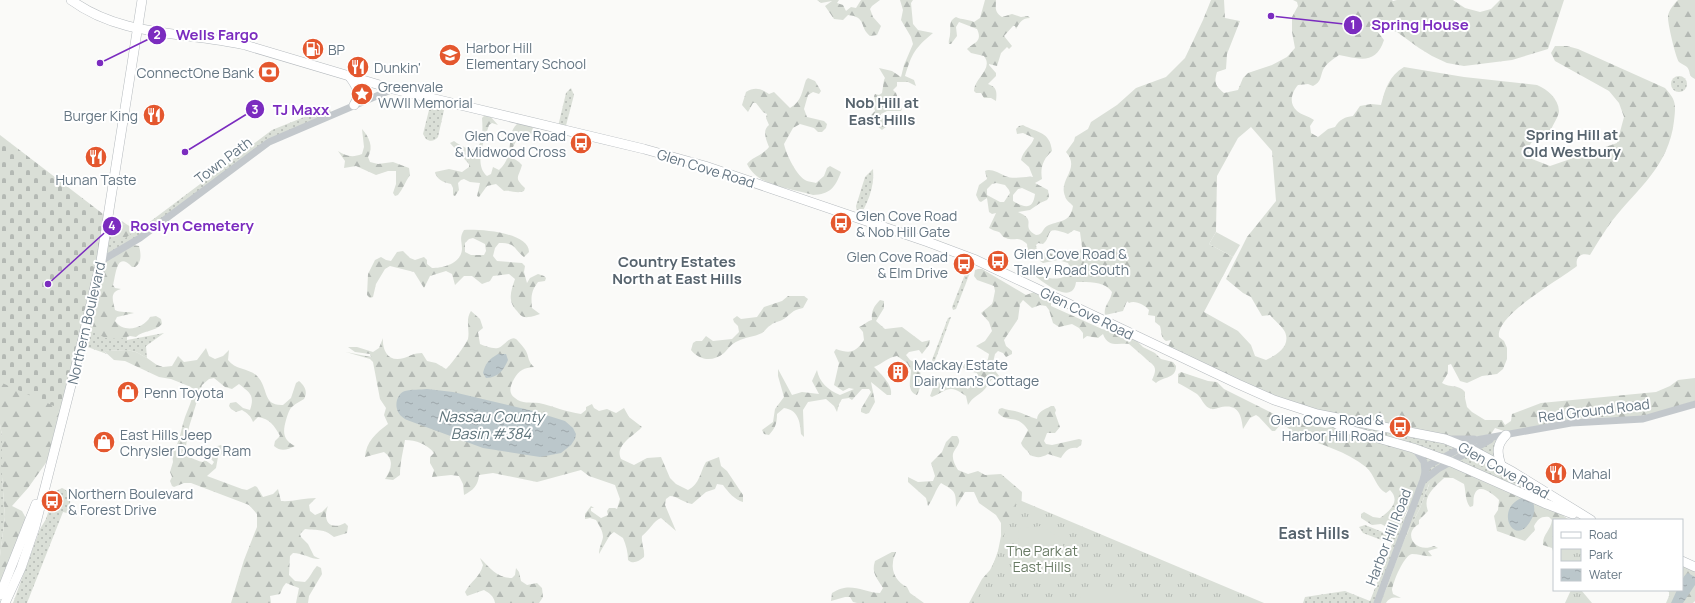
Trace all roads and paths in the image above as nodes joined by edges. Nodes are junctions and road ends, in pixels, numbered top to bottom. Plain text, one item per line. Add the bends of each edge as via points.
1 (71, 0) edge
2 (142, 0) edge
3 (137, 29) junction
4 (349, 76) junction
5 (393, 89) junction
6 (354, 105) junction
7 (101, 261) junction
8 (1695, 404) edge
9 (1317, 414) junction
10 (1506, 435) junction
11 (1495, 437) junction
12 (1445, 439) junction
13 (1484, 439) junction
14 (1463, 446) junction
15 (1413, 448) junction
16 (1472, 450) junction
17 (1440, 458) junction
18 (1451, 462) junction
19 (1501, 465) junction
20 (1425, 472) junction
21 (46, 478) junction
22 (1423, 480) junction
23 (1587, 519) edge
24 (1588, 519) edge
25 (1683, 562) edge
26 (1695, 568) edge
27 (0, 595) edge
28 (5, 603) edge
29 (1377, 603) edge

1 - 3 main road, Glen Cove Road via 105,20
2 - 3 main road, Northern Boulevard
3 - 4 main road, Glen Cove Road via 225,40
3 - 7 main road, Northern Boulevard
4 - 5 main road, Glen Cove Road
4 - 6 main road via 358,90
5 - 6 street, Town Path
5 - 9 main road, Glen Cove Road via 705,166 928,242 976,260 1254,392
6 - 7 street, Town Path via 269,142 140,238
7 - 21 main road, Northern Boulevard via 84,338
8 - 10 street, Red Ground Road via 1643,419 1570,423
9 - 12 main road, Glen Cove Road
9 - 15 main road, Glen Cove Road via 1346,428
10 - 11 street, Red Ground Road
10 - 19 main road via 1497,452
11 - 13 street, Red Ground Road
11 - 16 street, Red Ground Road
12 - 13 street
12 - 14 main road, Glen Cove Road
13 - 14 street, Red Ground Road
14 - 16 main road, Glen Cove Road
14 - 17 street
15 - 17 main road, Glen Cove Road
15 - 20 street via 1422,457
16 - 18 street, Harbor Hill Road
16 - 19 main road, Glen Cove Road
17 - 18 main road, Glen Cove Road
17 - 20 street via 1428,466
18 - 22 street, Harbor Hill Road
18 - 23 main road, Glen Cove Road
19 - 24 main road, Glen Cove Road
20 - 22 street, Harbor Hill Road
21 - 27 main road, Northern Boulevard
21 - 28 main road, Northern Boulevard via 35,528
22 - 29 street, Harbor Hill Road
25 - 26 main road

